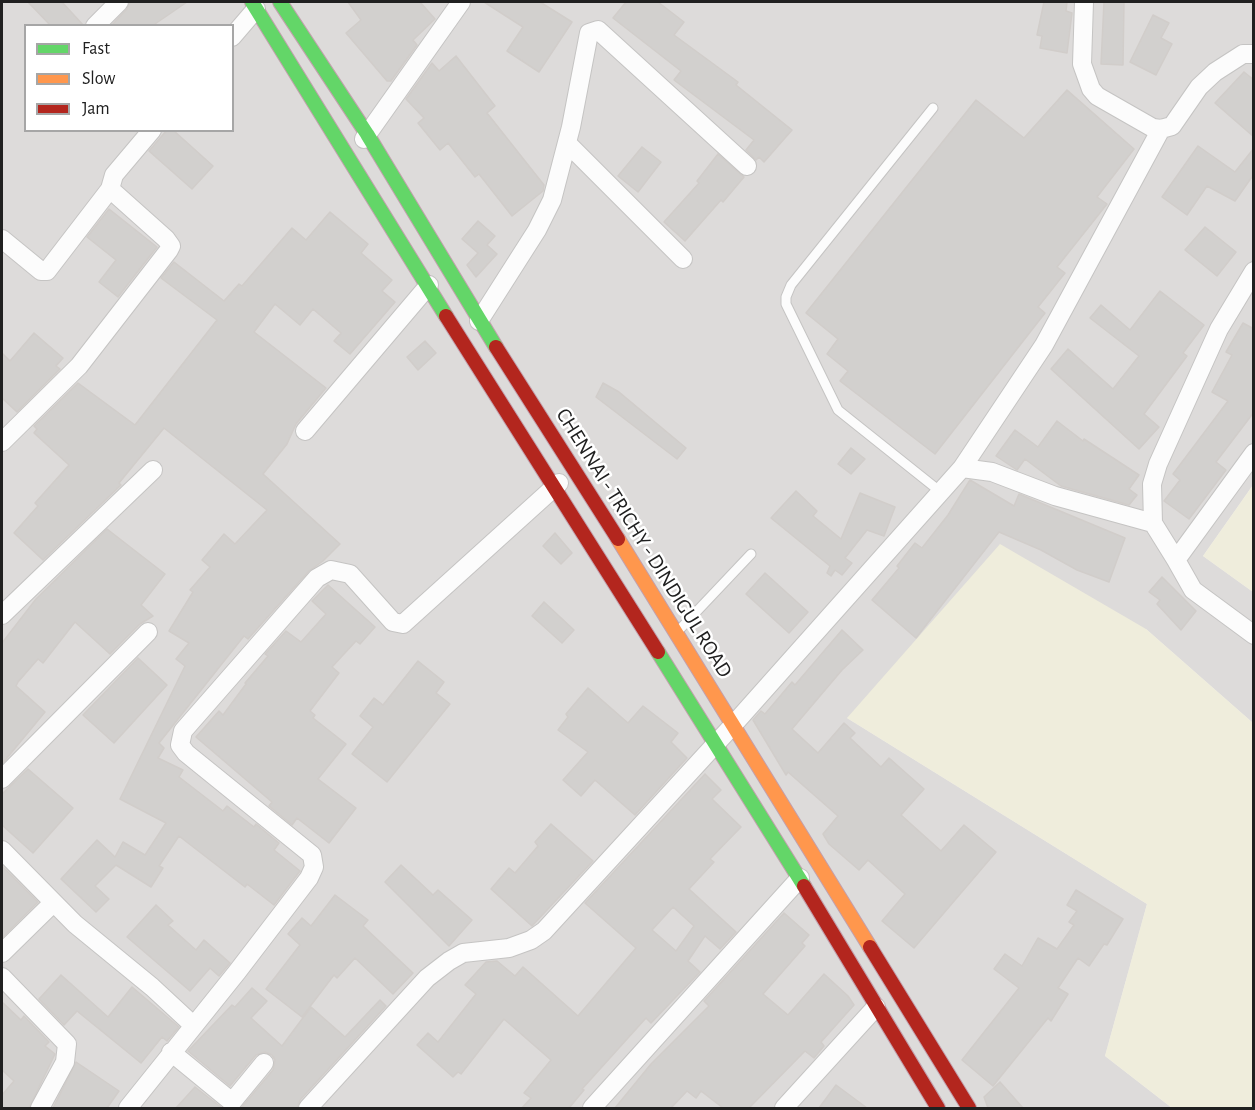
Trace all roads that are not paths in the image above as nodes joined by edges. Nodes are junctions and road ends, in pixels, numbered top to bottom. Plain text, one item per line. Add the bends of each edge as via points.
1 (119, 2) edge
2 (280, 2) edge
3 (460, 2) edge
4 (1084, 2) edge
5 (254, 5) edge
6 (97, 24) edge
7 (234, 34) edge
8 (1254, 54) edge
9 (933, 108) dead end
10 (1161, 129) junction
11 (150, 132) edge
12 (367, 134) junction
13 (567, 143) junction
14 (350, 158) junction
15 (747, 165) dead end
16 (110, 189) junction
17 (2, 239) edge
18 (683, 259) dead end
19 (1254, 271) edge
20 (429, 285) junction
21 (475, 313) junction
22 (305, 431) dead end
23 (2, 442) edge
24 (1254, 453) edge
25 (962, 468) junction
26 (153, 470) dead end
27 (573, 471) junction
28 (553, 489) junction
29 (942, 493) junction
30 (1157, 530) junction
31 (1186, 545) junction
32 (751, 554) dead end
33 (1176, 560) junction
34 (2, 615) edge
35 (148, 632) dead end
36 (677, 632) junction
37 (1254, 634) edge
38 (734, 724) junction
39 (717, 743) junction
40 (2, 779) edge
41 (2, 850) edge
42 (800, 878) junction
43 (53, 903) junction
44 (2, 952) edge
45 (2, 978) edge
46 (876, 1007) junction
47 (193, 1025) junction
48 (171, 1053) junction
49 (264, 1063) dead end
50 (40, 1108) edge
51 (128, 1108) edge
52 (308, 1108) edge
53 (592, 1108) edge
54 (784, 1108) edge
55 (938, 1108) edge
56 (969, 1108) edge

1 - 6 street
2 - 12 highway, CHENNAI - TRICHY - DINDIGUL ROAD
3 - 12 street
4 - 10 street via 1082,64 1091,89 1144,126
5 - 7 street
5 - 14 highway, CHENNAI - TRICHY - DINDIGUL ROAD
8 - 10 street via 1243,54 1215,72 1199,87 1176,121
9 - 29 lane via 791,285 786,304 838,410
10 - 25 street via 1044,345
11 - 16 street via 114,175
12 - 14 street
12 - 21 highway, CHENNAI - TRICHY - DINDIGUL ROAD
13 - 15 street via 588,35 596,30
13 - 18 street
13 - 21 street via 545,215
14 - 20 highway, CHENNAI - TRICHY - DINDIGUL ROAD
16 - 17 street via 47,271 41,271
16 - 23 street via 166,239 170,248 79,366
19 - 30 street via 1219,329 1158,464 1152,484
20 - 22 street
20 - 28 highway, CHENNAI - TRICHY - DINDIGUL ROAD
21 - 27 highway, CHENNAI - TRICHY - DINDIGUL ROAD
24 - 31 street
25 - 29 street
25 - 30 street via 992,472
26 - 34 street
27 - 28 street
27 - 36 highway, CHENNAI - TRICHY - DINDIGUL ROAD
28 - 39 highway, CHENNAI - TRICHY - DINDIGUL ROAD
28 - 47 street via 403,624 393,622 350,574 331,570 317,578 183,731 180,745 186,753 315,861 309,878
29 - 38 street
30 - 31 street
30 - 33 street
31 - 33 street
32 - 36 lane
33 - 37 street via 1193,590
35 - 40 street
36 - 38 highway, CHENNAI - TRICHY - DINDIGUL ROAD
38 - 39 street
38 - 56 highway, CHENNAI - TRICHY - DINDIGUL ROAD
39 - 42 highway, CHENNAI - TRICHY - DINDIGUL ROAD
39 - 52 street via 544,931 509,948 463,953 449,961 427,978
41 - 43 street
42 - 46 highway, CHENNAI - TRICHY - DINDIGUL ROAD
42 - 53 street
43 - 44 street
43 - 47 street
45 - 50 street via 67,1044 65,1062
46 - 54 street
46 - 55 highway, CHENNAI - TRICHY - DINDIGUL ROAD
47 - 48 street
48 - 49 street via 232,1102
48 - 51 street

